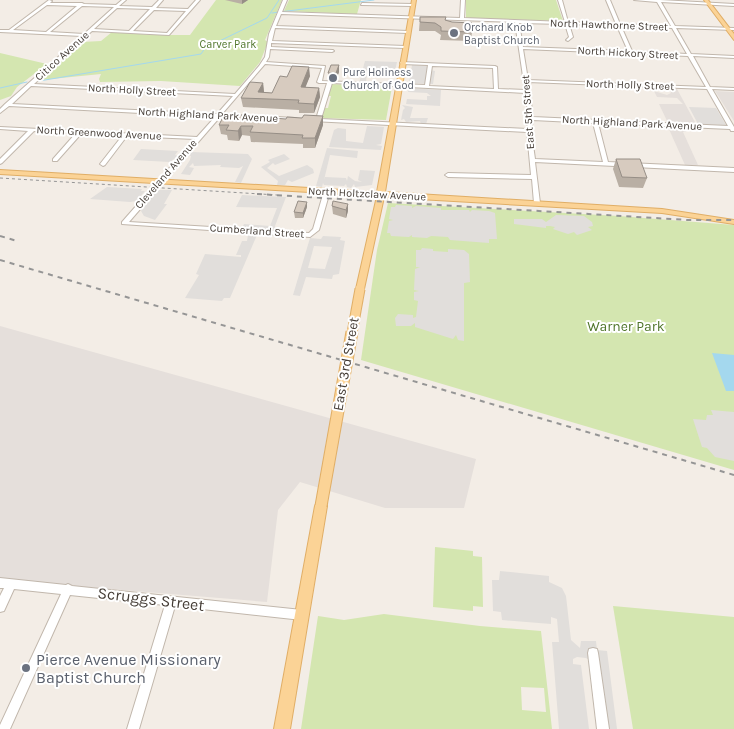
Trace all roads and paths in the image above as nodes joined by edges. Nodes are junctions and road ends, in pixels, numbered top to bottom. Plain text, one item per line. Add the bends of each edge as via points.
1 (52, 0) edge
2 (87, 0) edge
3 (124, 0) edge
4 (161, 0) edge
5 (198, 0) edge
6 (286, 0) edge
7 (463, 0) edge
8 (560, 0) edge
9 (608, 0) edge
10 (636, 0) edge
11 (658, 0) edge
12 (362, 2) edge
13 (707, 2) edge
14 (414, 3) edge
15 (47, 4) junction
16 (81, 5) junction
17 (734, 5) edge
18 (116, 7) junction
19 (153, 9) junction
20 (189, 10) junction
21 (280, 13) junction
22 (344, 15) junction
23 (358, 16) junction
24 (410, 18) junction
25 (462, 19) junction
26 (517, 21) junction
27 (342, 22) dead end
28 (567, 23) junction
29 (619, 25) junction
30 (274, 27) junction
31 (673, 27) junction
32 (728, 29) junction
33 (734, 29) edge
34 (91, 30) junction
35 (339, 30) junction
36 (0, 31) edge
37 (10, 31) junction
38 (130, 32) junction
39 (408, 32) junction
40 (46, 33) junction
41 (84, 35) junction
42 (734, 38) edge
43 (568, 40) dead end
44 (270, 42) junction
45 (333, 44) junction
46 (372, 46) junction
47 (405, 47) junction
48 (269, 48) junction
49 (522, 48) junction
50 (332, 50) dead end
51 (631, 52) junction
52 (371, 53) dead end
53 (690, 55) junction
54 (734, 57) edge
55 (263, 63) junction
56 (402, 63) junction
57 (430, 64) junction
58 (527, 81) junction
59 (330, 82) junction
60 (29, 85) junction
61 (399, 86) junction
62 (427, 87) junction
63 (708, 88) junction
64 (734, 89) edge
65 (496, 90) junction
66 (528, 92) junction
67 (235, 95) junction
68 (7, 105) junction
69 (0, 112) edge
70 (218, 115) junction
71 (531, 118) junction
72 (302, 119) edge
73 (310, 120) edge
74 (318, 120) junction
75 (595, 121) junction
76 (393, 124) junction
77 (0, 128) edge
78 (32, 129) junction
79 (733, 129) edge
80 (529, 131) junction
81 (80, 132) junction
82 (126, 134) junction
83 (197, 138) junction
84 (54, 160) dead end
85 (532, 160) junction
86 (0, 162) edge
87 (606, 163) junction
88 (103, 164) dead end
89 (734, 170) edge
90 (0, 172) edge
91 (448, 175) dead end
92 (534, 177) junction
93 (159, 182) junction
94 (327, 192) junction
95 (381, 194) junction
96 (536, 203) junction
97 (134, 210) junction
98 (734, 222) edge
99 (124, 223) joint
100 (156, 225) junction
101 (0, 582) edge
102 (11, 584) junction
103 (68, 589) junction
104 (172, 602) junction
105 (0, 607) edge
106 (302, 615) junction
107 (593, 652) dead end
108 (4, 729) edge
109 (133, 729) edge
110 (282, 729) edge
111 (603, 729) edge

1 - 15 street
2 - 16 street
3 - 18 street, Citico Avenue
4 - 19 street
5 - 20 street
6 - 21 street, Cleveland Avenue
7 - 25 street
8 - 28 street
9 - 29 street
10 - 11 street
11 - 13 street
11 - 31 street
12 - 14 street
12 - 23 street
13 - 17 street
13 - 32 main road
14 - 24 main road, East 3rd Street
15 - 16 street
15 - 37 street
16 - 18 street
16 - 40 street
18 - 19 street
18 - 34 street, Citico Avenue
19 - 20 street
19 - 38 street
20 - 38 street via 168,34
21 - 22 street, North Hawthorne Street
21 - 30 street, Cleveland Avenue
22 - 23 street, North Hawthorne Street
22 - 27 street
23 - 24 street, North Hawthorne Street
24 - 25 street, North Hawthorne Street
24 - 39 main road, East 3rd Street
25 - 26 street, North Hawthorne Street
26 - 28 street, North Hawthorne Street
26 - 49 street, East 5th Street
28 - 29 street, North Hawthorne Street
28 - 43 street via 571,38
29 - 31 street, North Hawthorne Street
29 - 51 street
30 - 35 street
30 - 44 street, Cleveland Avenue
31 - 32 street, North Hawthorne Street
31 - 53 street
32 - 33 street, North Hawthorne Street
32 - 42 main road
34 - 38 street
34 - 41 street, Citico Avenue
35 - 39 street
35 - 45 street
36 - 37 street
37 - 40 street
39 - 47 main road, East 3rd Street
40 - 41 street
41 - 60 street, Citico Avenue
44 - 45 street
44 - 48 street, Cleveland Avenue
45 - 46 street
46 - 47 street
46 - 52 street
47 - 56 main road, East 3rd Street
48 - 50 street
48 - 55 street, Cleveland Avenue
49 - 51 street, North Hickory Street
49 - 58 street, East 5th Street
51 - 53 street, North Hickory Street
53 - 54 street, North Hickory Street
53 - 63 street
55 - 59 street via 322,66 319,82
55 - 67 street, Cleveland Avenue
56 - 57 street
56 - 61 main road, East 3rd Street
57 - 62 street
57 - 65 street via 495,66
58 - 63 street, North Holly Street
58 - 66 street, East 5th Street
59 - 61 street
59 - 74 street
60 - 67 street, North Holly Street
60 - 68 street, Citico Avenue
61 - 62 street
61 - 76 main road, East 3rd Street
62 - 65 street
63 - 64 street, North Holly Street
63 - 79 street
65 - 66 street
66 - 71 street, East 5th Street
67 - 70 street, Cleveland Avenue
68 - 69 street, Citico Avenue
68 - 70 street, North Highland Park Avenue
70 - 72 street, North Highland Park Avenue
70 - 83 street, Cleveland Avenue
71 - 75 street, North Highland Park Avenue
71 - 80 street, East 5th Street
73 - 74 street
74 - 76 street
75 - 79 street, North Highland Park Avenue
75 - 87 street
76 - 80 street
76 - 95 main road, East 3rd Street
77 - 78 street, North Greenwood Avenue
78 - 81 street, North Greenwood Avenue
78 - 86 street
80 - 85 street, East 5th Street
81 - 82 street, North Greenwood Avenue
81 - 84 street
82 - 83 street, North Greenwood Avenue
82 - 88 street
83 - 93 street, Cleveland Avenue
85 - 87 street
85 - 92 street, East 5th Street
87 - 89 street
90 - 93 main road, North Holtzclaw Avenue
91 - 92 street
92 - 96 street, East 5th Street
93 - 94 main road, North Holtzclaw Avenue
93 - 97 street, Cleveland Avenue
94 - 95 main road, North Holtzclaw Avenue
94 - 100 street, Cumberland Street via 316,230 310,235
95 - 96 main road, North Holtzclaw Avenue
95 - 106 main road, East 3rd Street, bridge via 360,289
96 - 98 main road, North Holtzclaw Avenue via 662,211
97 - 99 street, Cleveland Avenue
97 - 100 street, Cumberland Street via 138,220
99 - 100 street, Cumberland Street
101 - 102 street, Scruggs Street
102 - 103 street, Scruggs Street
102 - 105 street
103 - 104 street, Scruggs Street
103 - 108 street
104 - 106 street, Scruggs Street
104 - 109 street
106 - 110 main road, East 3rd Street
107 - 111 street

